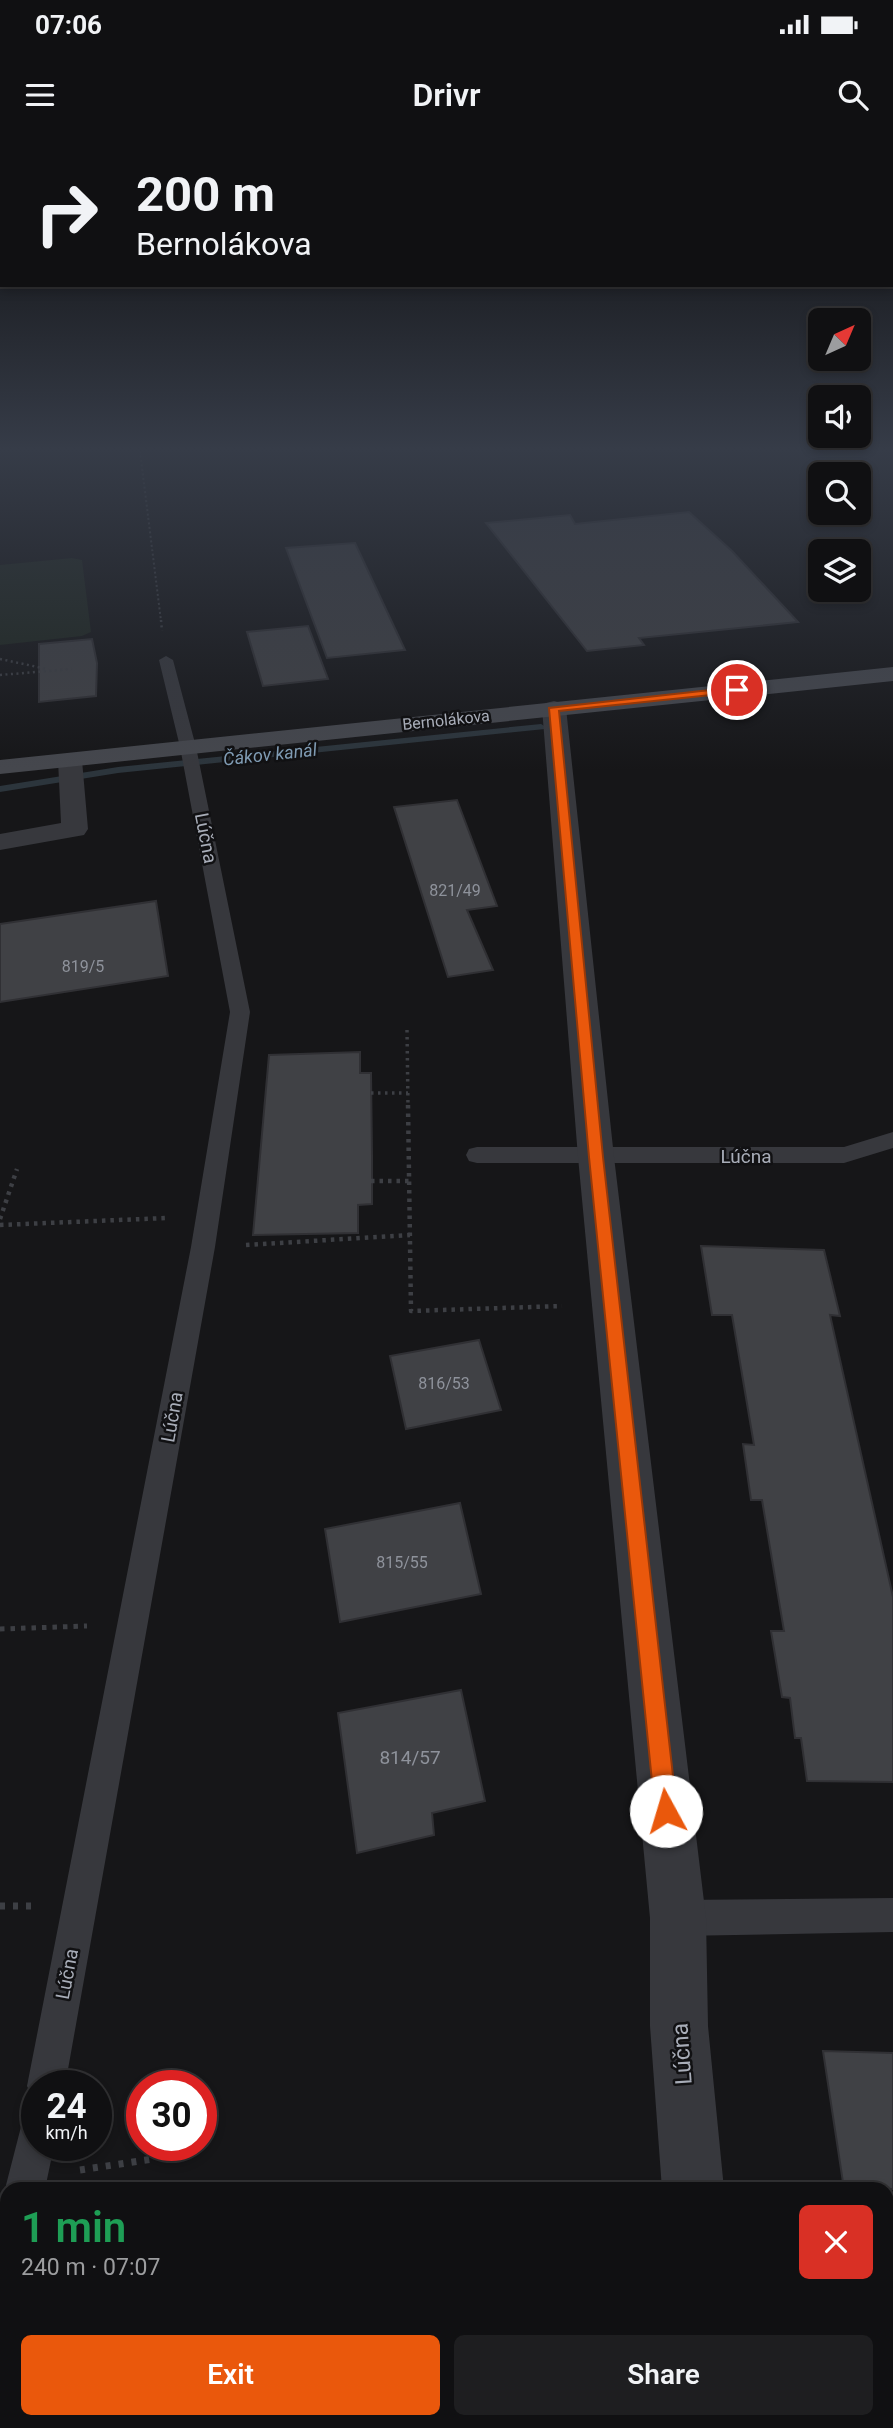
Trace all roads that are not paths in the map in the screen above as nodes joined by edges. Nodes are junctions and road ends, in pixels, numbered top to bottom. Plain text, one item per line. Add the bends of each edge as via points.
1 (166, 660) road end
2 (893, 674) edge
3 (554, 708) junction
4 (188, 747) junction
5 (69, 760) junction
6 (0, 767) edge
7 (0, 842) edge
8 (893, 1140) edge
9 (477, 1155) dead end
10 (596, 1157) junction
11 (893, 1915) edge
12 (678, 1918) junction
13 (49, 2070) edge
14 (31, 2161) edge
15 (26, 2182) edge
16 (692, 2182) edge

1 - 4 lane, Lúčna
2 - 3 street, Bernolákova
3 - 4 street, Bernolákova
3 - 10 street, Lúčna
4 - 5 street, Bernolákova
4 - 13 lane, Lúčna via 240,1012 209,1216
5 - 6 street, Bernolákova
5 - 7 street via 75,829
8 - 10 lane, Lúčna via 844,1156
9 - 10 lane
10 - 12 street, Lúčna
11 - 12 lane
12 - 16 street, Lúčna via 679,2026
14 - 15 lane

